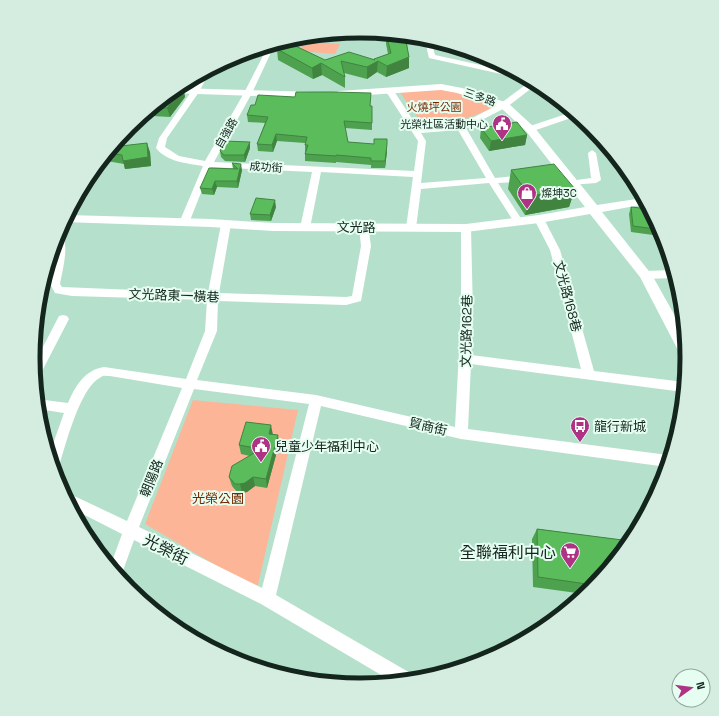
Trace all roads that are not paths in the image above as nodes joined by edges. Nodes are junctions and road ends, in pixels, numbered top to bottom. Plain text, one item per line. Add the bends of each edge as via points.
1 (429, 46) edge
2 (268, 52) edge
3 (504, 72) edge
4 (200, 81) edge
5 (528, 86) edge
6 (389, 90) junction
7 (183, 91) edge
8 (194, 92) junction
9 (248, 93) junction
10 (504, 105) junction
11 (569, 116) edge
12 (462, 127) junction
13 (530, 129) junction
14 (416, 131) junction
15 (592, 153) dead end
16 (208, 164) junction
17 (317, 170) junction
18 (418, 174) junction
19 (565, 174) junction
20 (550, 175) edge
21 (536, 177) edge
22 (492, 181) junction
23 (573, 184) junction
24 (416, 186) junction
25 (639, 202) edge
26 (595, 210) junction
27 (72, 219) edge
28 (540, 219) junction
29 (517, 220) junction
30 (184, 223) junction
31 (226, 224) junction
32 (364, 227) junction
33 (305, 228) junction
34 (411, 228) junction
35 (466, 228) junction
36 (60, 244) edge
37 (669, 274) edge
38 (645, 275) junction
39 (213, 296) junction
40 (63, 319) dead end
41 (679, 336) edge
42 (466, 358) junction
43 (40, 364) edge
44 (588, 375) junction
45 (189, 384) junction
46 (678, 386) edge
47 (316, 400) junction
48 (43, 405) edge
49 (71, 409) junction
50 (461, 434) junction
51 (55, 457) edge
52 (663, 460) edge
53 (74, 503) edge
54 (130, 531) junction
55 (117, 567) edge
56 (267, 599) junction
57 (398, 675) edge

1 - 3 street via 432,56
2 - 9 street, 自強路
4 - 8 street, 成功街
5 - 10 street
6 - 9 street, 三多路 via 313,95
6 - 10 street, 三多路 via 440,87 459,90
6 - 14 street
7 - 8 street, 三多路
8 - 9 street, 三多路
8 - 16 street, 成功街 via 163,138 160,148 166,154 181,160
9 - 16 street, 自強路
10 - 12 street
10 - 13 street, 三多路
11 - 13 street
12 - 14 street
12 - 22 street
13 - 19 street, 三多路
14 - 18 street via 422,141
15 - 23 street via 596,180
16 - 17 street, 成功街
16 - 30 street, 自強路
17 - 18 street, 成功街
17 - 33 street
18 - 24 street
19 - 20 street
19 - 23 street, 三多路
21 - 22 street
22 - 24 street
22 - 29 street
23 - 26 street, 三多路
24 - 34 street
25 - 26 street, 文光路
26 - 28 street, 文光路
26 - 38 street, 三多路
27 - 30 street, 文光路
28 - 29 street, 文光路
28 - 44 street, 文光路168巷 via 555,250
29 - 35 street, 文光路
30 - 31 street, 文光路
31 - 33 street, 文光路
31 - 39 street
32 - 33 street, 文光路
32 - 34 street, 文光路
32 - 39 street, 文光路東一橫巷 via 366,246 357,298 346,301
34 - 35 street, 文光路
35 - 42 street, 文光路162巷
36 - 39 street, 文光路東一橫巷 via 62,248 55,284 59,290
37 - 38 street
38 - 41 street, 三多路
39 - 45 street via 211,331
40 - 43 street
42 - 44 street
42 - 50 street, 文光路162巷
44 - 46 street
45 - 47 street, 貿商街
45 - 49 street, 貿商街 via 110,371 97,373 89,379
45 - 54 street, 朝陽路
47 - 50 street, 貿商街
47 - 56 street
48 - 49 street
49 - 51 street
50 - 52 street, 貿商街
53 - 54 street, 光榮街
54 - 55 street, 朝陽路
54 - 56 street, 光榮街
56 - 57 street, 光榮街

